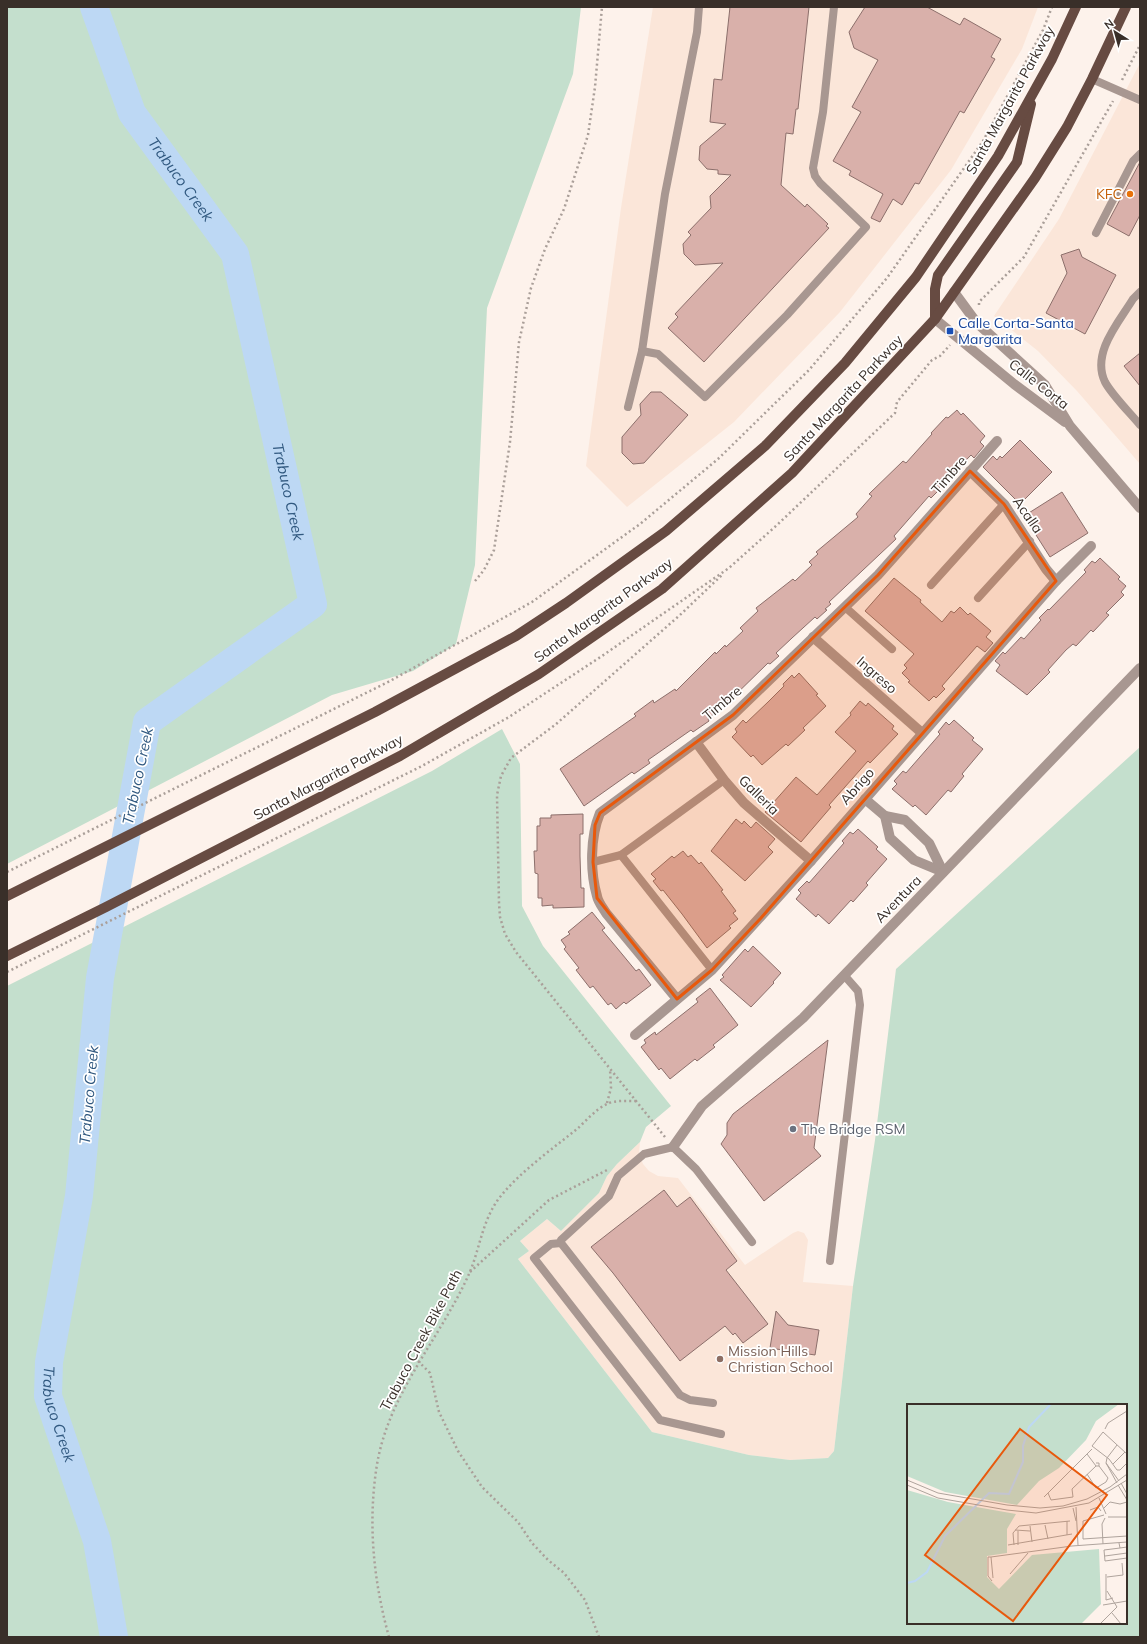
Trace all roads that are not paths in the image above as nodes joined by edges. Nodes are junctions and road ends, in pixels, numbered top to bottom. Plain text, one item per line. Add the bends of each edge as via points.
1 (699, 7) edge
2 (834, 7) edge
3 (1076, 7) edge
4 (1126, 7) edge
5 (1092, 79) junction
6 (1034, 91) junction
7 (1140, 100) edge
8 (1140, 154) edge
9 (1096, 232) dead end
10 (954, 292) junction
11 (1140, 292) edge
12 (935, 319) junction
13 (642, 351) junction
14 (628, 407) dead end
15 (1140, 425) edge
16 (1070, 426) junction
17 (997, 441) dead end
18 (970, 471) junction
19 (1004, 504) junction
20 (1140, 508) edge
21 (1030, 541) junction
22 (1091, 546) dead end
23 (1056, 581) junction
24 (931, 586) dead end
25 (978, 598) dead end
26 (845, 607) junction
27 (813, 637) junction
28 (892, 649) dead end
29 (1140, 668) edge
30 (922, 733) junction
31 (696, 742) junction
32 (724, 780) junction
33 (865, 798) junction
34 (885, 816) junction
35 (621, 855) junction
36 (593, 862) junction
37 (811, 862) junction
38 (943, 872) junction
39 (7, 896) edge
40 (7, 956) edge
41 (712, 970) junction
42 (844, 976) junction
43 (678, 999) junction
44 (635, 1035) dead end
45 (673, 1147) junction
46 (752, 1242) dead end
47 (561, 1243) junction
48 (830, 1261) dead end
49 (713, 1403) dead end
50 (721, 1434) dead end

1 - 13 lane via 697,32 665,194
2 - 13 lane via 823,112 813,168 820,183 866,227 787,315 705,397 658,354
3 - 6 main road, Santa Margarita Parkway
4 - 5 main road, Santa Margarita Parkway
5 - 7 lane
5 - 10 main road, Santa Margarita Parkway via 1035,178
6 - 12 main road via 1016,162 938,275
6 - 39 main road, Santa Margarita Parkway via 998,156 916,277 845,363 765,446 666,531 566,604 516,636 375,712
8 - 9 lane via 1133,161
10 - 12 main road, Santa Margarita Parkway
10 - 16 street, Calle Corta via 976,322 1045,384
11 - 15 lane via 1103,348 1101,366 1106,382
12 - 16 street, Calle Corta
12 - 40 main road, Santa Margarita Parkway via 792,473 662,589 539,674 400,756
13 - 14 lane
16 - 20 street, Calle Corta
17 - 18 street, Timbre
18 - 19 street, Acalla
18 - 26 street, Timbre via 878,575
19 - 21 street, Acalla
19 - 24 lane
21 - 23 street, Acalla
21 - 25 lane
22 - 23 street, Abrigo
23 - 30 street, Abrigo
26 - 27 street, Timbre
26 - 28 lane
27 - 30 street, Ingreso
27 - 31 street, Timbre via 733,715
29 - 38 street, Aventura
30 - 33 street, Abrigo
31 - 32 street, Galleria
31 - 36 street, Timbre via 600,813 595,825
32 - 35 lane
32 - 37 street, Galleria via 744,803
33 - 34 street
33 - 37 street, Abrigo
34 - 38 street via 905,820 930,844
34 - 38 street via 890,838 914,860
35 - 36 lane
35 - 41 lane
36 - 43 street, Timbre via 597,898 606,913
37 - 41 street, Abrigo
38 - 42 street, Aventura
41 - 43 street, Abrigo
42 - 45 street, Aventura via 803,1018 702,1106
42 - 48 lane via 858,991 860,1005
43 - 44 street, Abrigo
45 - 46 lane via 696,1169
45 - 47 lane via 644,1154 618,1176 609,1196 563,1238
47 - 49 lane via 680,1395 690,1400
47 - 50 lane via 551,1244 534,1258 660,1420

